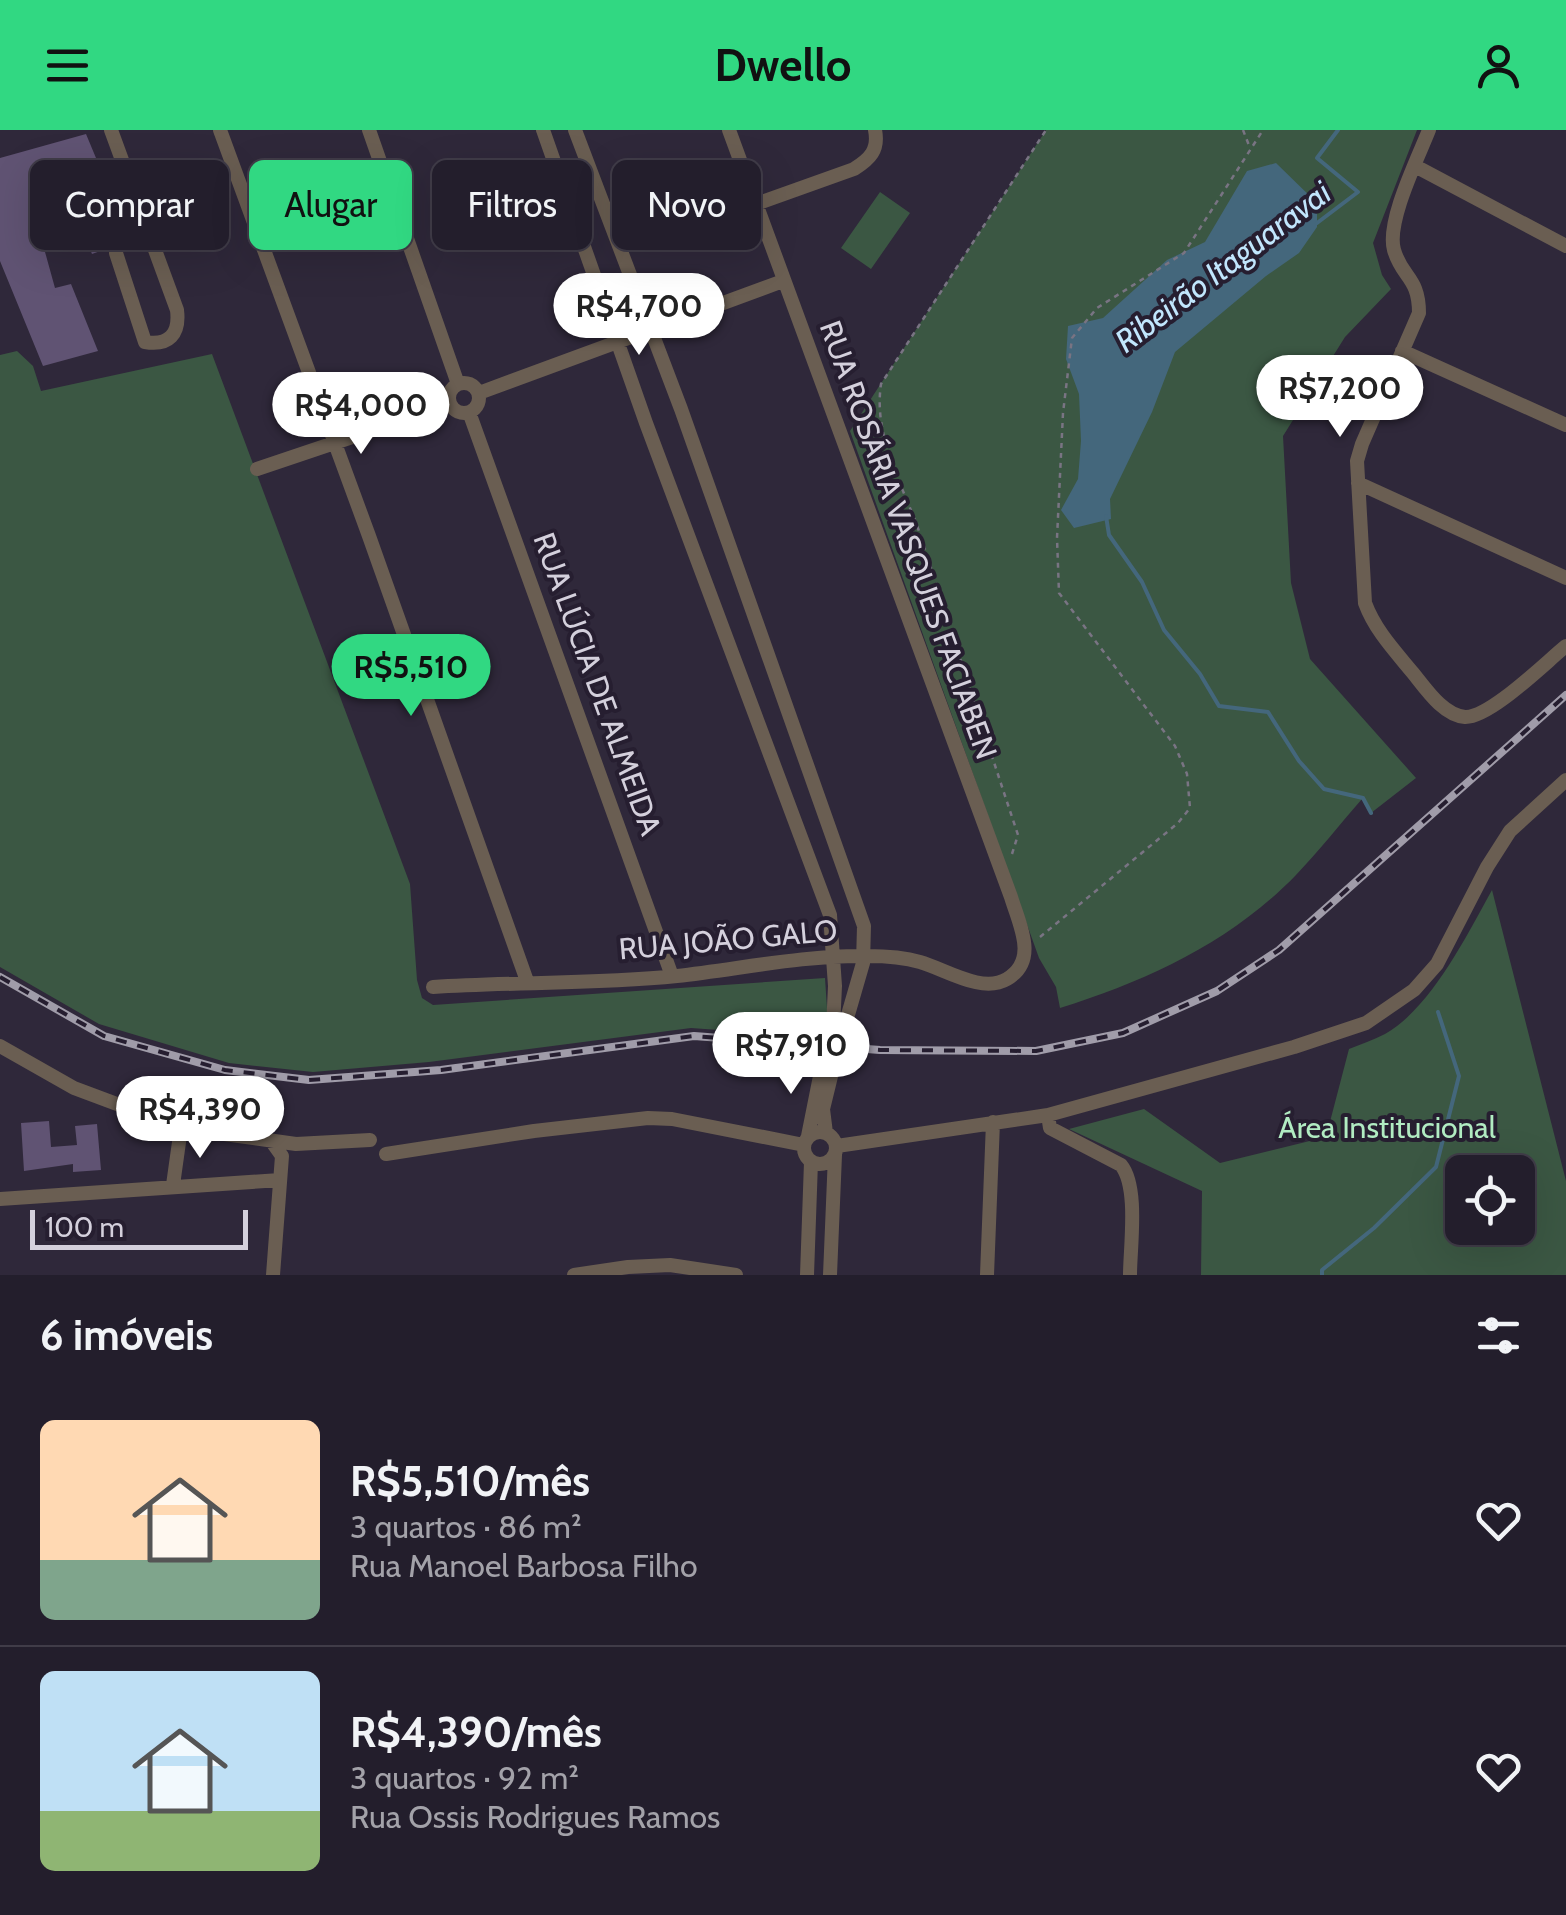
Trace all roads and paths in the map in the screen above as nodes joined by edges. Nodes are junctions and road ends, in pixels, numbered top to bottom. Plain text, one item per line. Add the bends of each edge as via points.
1 (111, 130) edge
2 (220, 130) edge
3 (369, 130) edge
4 (543, 130) edge
5 (575, 130) edge
6 (729, 130) edge
7 (876, 130) edge
8 (1046, 130) edge
9 (1243, 130) edge
10 (1263, 130) edge
11 (1429, 130) edge
12 (1250, 149) junction
13 (740, 160) edge
14 (1415, 166) junction
15 (761, 202) edge
16 (761, 219) edge
17 (1566, 246) edge
18 (116, 253) dead end
19 (782, 281) junction
20 (650, 331) junction
21 (619, 343) junction
22 (1402, 351) junction
23 (458, 384) junction
24 (479, 393) junction
25 (450, 404) junction
26 (469, 412) junction
27 (1566, 425) edge
28 (334, 443) junction
29 (257, 470) dead end
30 (1358, 483) junction
31 (1566, 578) edge
32 (1566, 646) edge
33 (1565, 784) edge
34 (1004, 880) junction
35 (1026, 948) junction
36 (864, 956) junction
37 (834, 958) junction
38 (672, 976) junction
39 (526, 981) junction
40 (433, 987) dead end
41 (838, 1030) junction
42 (0, 1046) edge
43 (828, 1067) junction
44 (1048, 1115) junction
45 (993, 1122) junction
46 (181, 1128) junction
47 (826, 1133) junction
48 (370, 1140) dead end
49 (806, 1141) junction
50 (272, 1142) junction
51 (836, 1150) junction
52 (386, 1154) dead end
53 (810, 1162) junction
54 (280, 1180) junction
55 (173, 1185) junction
56 (0, 1198) edge
57 (272, 1275) edge
58 (574, 1275) edge
59 (736, 1275) edge
60 (807, 1275) edge
61 (830, 1275) edge
62 (987, 1275) edge
63 (1130, 1275) edge

1 - 18 street via 177,310 170,340 145,342
2 - 28 street
3 - 23 street
4 - 21 street
5 - 20 street
6 - 13 street, RUA ROSÁRIA VASQUES FACIABEN
7 - 15 street via 869,160
8 - 34 path via 881,384 878,403 882,438 919,530 1018,835
9 - 12 path
10 - 12 path
11 - 14 street
12 - 35 path via 1184,254 1097,308 1072,338 1063,413 1059,594 1175,746 1187,774 1190,808
14 - 17 street
14 - 22 street via 1393,227 1398,262 1419,294 1419,314
16 - 19 street, RUA ROSÁRIA VASQUES FACIABEN
19 - 20 street
19 - 34 street, RUA ROSÁRIA VASQUES FACIABEN
20 - 21 street
20 - 36 street via 864,926
21 - 24 street
21 - 37 street via 830,915
22 - 27 street
22 - 30 street via 1362,444
23 - 24 street via 471,384
23 - 25 street
24 - 26 street
25 - 26 street
25 - 28 street
26 - 38 street, RUA LÚCIA DE ALMEIDA
28 - 29 street
28 - 39 street
30 - 31 street
30 - 32 street via 1365,603 1373,624 1441,706 1463,717 1476,715
33 - 44 street via 1510,832 1438,964 1414,990 1366,1022
34 - 35 street, RUA ROSÁRIA VASQUES FACIABEN
35 - 36 street, RUA JOÃO GALO via 1018,969 998,983 919,961
36 - 37 street, RUA JOÃO GALO
36 - 41 street
37 - 38 street, RUA JOÃO GALO
37 - 41 street
38 - 39 street, RUA JOÃO GALO
39 - 40 street, RUA JOÃO GALO
41 - 43 street, bridge
42 - 46 street via 74,1088
43 - 47 street
43 - 49 street
44 - 45 street
44 - 63 street via 1050,1128 1127,1172
45 - 51 street
45 - 62 street
46 - 50 street
46 - 55 street
47 - 49 street
47 - 51 street
48 - 50 street
49 - 52 street via 648,1118
49 - 53 street
50 - 54 street via 282,1156
51 - 53 street via 829,1162
51 - 61 street
53 - 60 street
54 - 55 street
54 - 57 street
55 - 56 street
58 - 59 street via 670,1265

